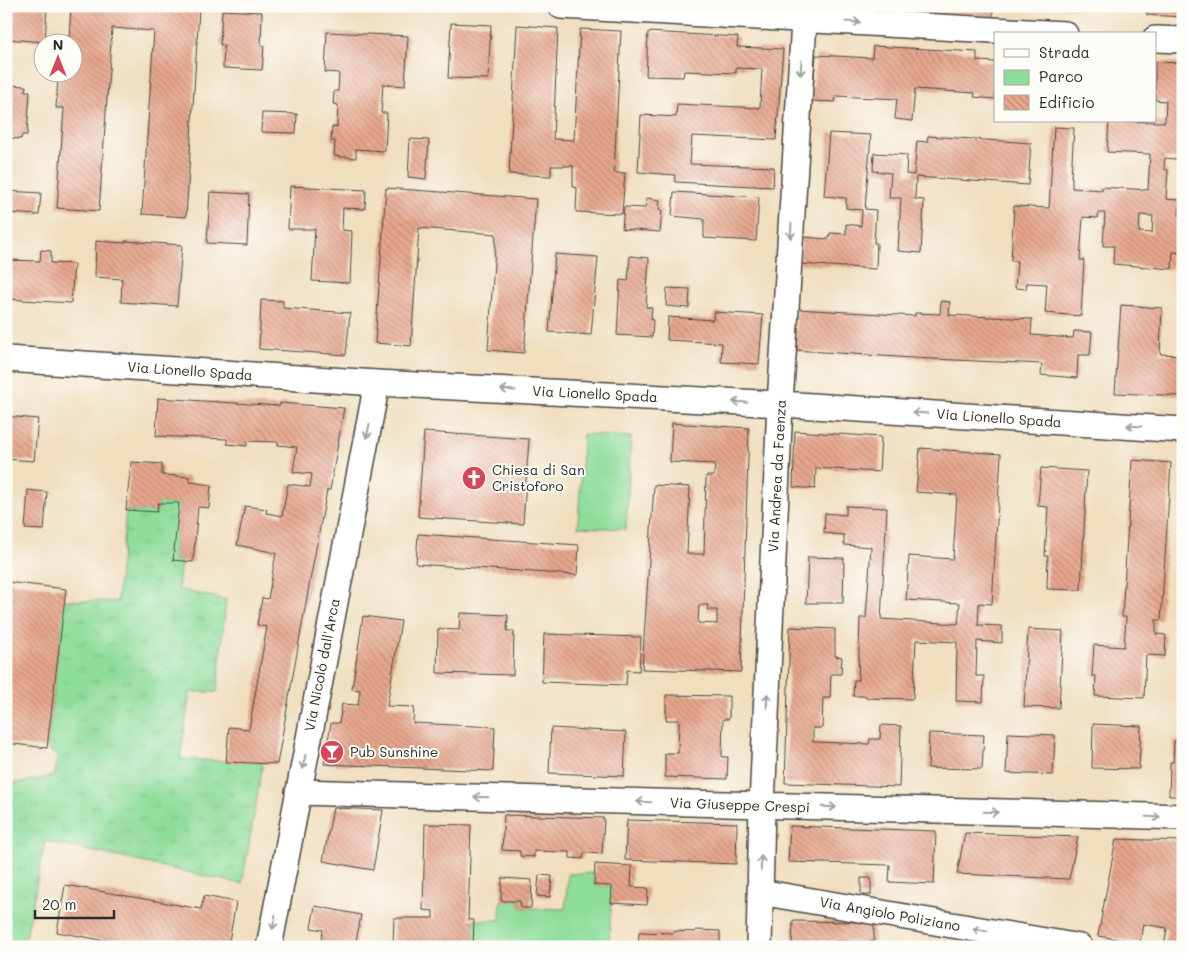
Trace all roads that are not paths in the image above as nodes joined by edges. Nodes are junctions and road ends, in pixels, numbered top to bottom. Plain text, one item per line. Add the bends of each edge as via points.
1 (561, 6) edge
2 (804, 13) edge
3 (1040, 32) edge
4 (1156, 39) edge
5 (1183, 40) edge
6 (6, 359) edge
7 (377, 383) junction
8 (780, 404) junction
9 (1183, 430) edge
10 (298, 792) junction
11 (762, 805) junction
12 (1183, 817) edge
13 (760, 892) junction
14 (269, 947) edge
15 (759, 947) edge
16 (1080, 947) edge

1 - 2 street
2 -> 3 street
2 -> 8 street, Via Andrea da Faenza
4 - 5 street
6 - 7 street, Via Lionello Spada
8 -> 7 street, Via Lionello Spada
7 -> 10 street, Via Nicolò dall'Arca
9 -> 8 street, Via Lionello Spada
11 -> 8 street, Via Andrea da Faenza
11 -> 10 street, Via Giuseppe Crespi
10 -> 14 street, Via Nicolò dall'Arca
11 -> 12 street, Via Giuseppe Crespi
13 -> 11 street, Via Andrea da Faenza
13 - 15 street, Via Andrea da Faenza
16 -> 13 street, Via Angiolo Poliziano

